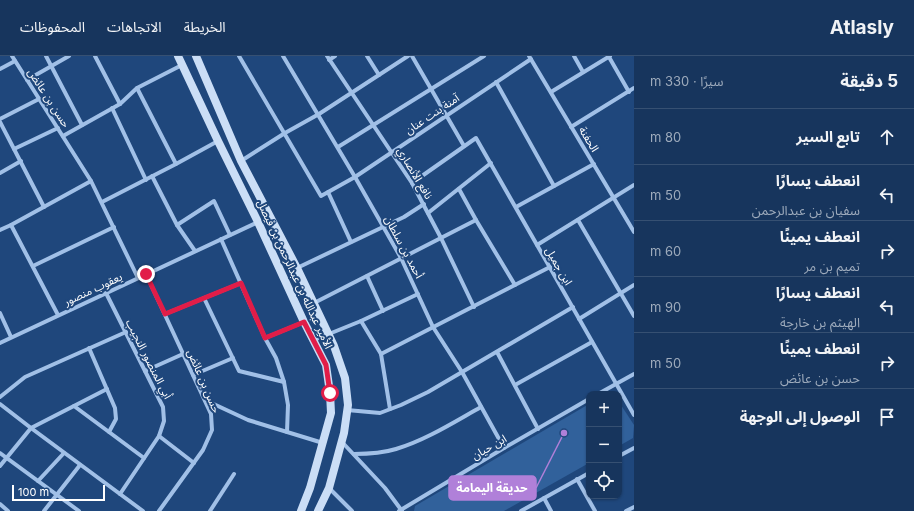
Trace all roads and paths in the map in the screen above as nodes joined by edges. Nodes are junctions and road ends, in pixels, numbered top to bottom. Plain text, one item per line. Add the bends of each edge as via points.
1 (12, 56) edge
2 (46, 56) edge
3 (69, 56) edge
4 (95, 56) edge
5 (178, 56) edge
6 (197, 56) edge
7 (240, 56) edge
8 (283, 56) edge
9 (335, 56) edge
10 (367, 56) edge
11 (408, 56) edge
12 (412, 56) edge
13 (484, 56) edge
14 (574, 56) edge
15 (609, 56) edge
16 (530, 57) edge
17 (328, 58) edge
18 (15, 61) junction
19 (182, 65) junction
20 (52, 66) junction
21 (0, 69) edge
22 (583, 72) junction
23 (379, 75) junction
24 (27, 80) junction
25 (496, 82) junction
26 (137, 88) junction
27 (634, 88) edge
28 (430, 89) junction
29 (551, 92) junction
30 (628, 92) junction
31 (352, 93) junction
32 (39, 99) junction
33 (120, 104) junction
34 (112, 108) junction
35 (319, 114) junction
36 (446, 116) junction
37 (0, 120) edge
38 (82, 125) junction
39 (373, 125) junction
40 (571, 127) junction
41 (58, 128) junction
42 (285, 133) junction
43 (63, 136) junction
44 (218, 141) junction
45 (464, 146) junction
46 (338, 147) junction
47 (14, 149) junction
48 (392, 152) junction
49 (241, 161) junction
50 (20, 162) junction
51 (491, 163) junction
52 (176, 164) junction
53 (594, 164) junction
54 (0, 173) edge
55 (152, 176) junction
56 (355, 177) junction
57 (146, 180) junction
58 (91, 181) junction
59 (412, 183) junction
60 (634, 185) edge
61 (554, 186) junction
62 (459, 189) junction
63 (328, 192) junction
64 (614, 198) junction
65 (102, 202) junction
66 (424, 204) junction
67 (44, 207) junction
68 (516, 208) junction
69 (428, 214) junction
70 (476, 220) junction
71 (578, 220) junction
72 (258, 222) junction
73 (177, 224) junction
74 (11, 225) junction
75 (383, 226) junction
76 (114, 227) junction
77 (0, 230) edge
78 (634, 232) edge
79 (230, 235) junction
80 (441, 238) junction
81 (221, 239) junction
82 (351, 242) junction
83 (537, 245) junction
84 (195, 251) junction
85 (401, 258) junction
86 (33, 266) junction
87 (550, 267) junction
88 (297, 268) junction
89 (146, 274) junction
90 (367, 276) junction
91 (138, 278) junction
92 (241, 283) junction
93 (515, 285) junction
94 (634, 285) edge
95 (106, 293) junction
96 (621, 293) junction
97 (418, 294) junction
98 (204, 298) junction
99 (314, 303) junction
100 (474, 307) junction
101 (573, 308) junction
102 (383, 310) junction
103 (0, 313) edge
104 (165, 314) junction
105 (58, 315) junction
106 (634, 316) edge
107 (579, 319) junction
108 (361, 321) junction
109 (304, 322) junction
110 (433, 327) junction
111 (126, 332) junction
112 (328, 334) junction
113 (11, 337) junction
114 (265, 338) junction
115 (314, 340) junction
116 (0, 342) edge
117 (592, 342) junction
118 (89, 348) junction
119 (497, 352) junction
120 (183, 354) junction
121 (381, 354) junction
122 (233, 358) junction
123 (145, 371) junction
124 (462, 372) junction
125 (634, 374) edge
126 (193, 375) junction
127 (284, 382) junction
128 (616, 384) junction
129 (515, 385) junction
130 (107, 389) junction
131 (603, 391) edge
132 (0, 397) edge
133 (204, 400) junction
134 (586, 401) edge
135 (0, 404) edge
136 (74, 406) junction
137 (481, 407) junction
138 (390, 409) junction
139 (347, 410) junction
140 (634, 415) edge
141 (31, 428) junction
142 (538, 429) junction
143 (109, 432) junction
144 (287, 432) junction
145 (159, 436) junction
146 (342, 442) junction
147 (323, 443) junction
148 (504, 448) junction
149 (634, 448) edge
150 (0, 453) edge
151 (64, 453) junction
152 (354, 454) junction
153 (622, 454) edge
154 (6, 458) junction
155 (144, 458) junction
156 (194, 463) junction
157 (80, 465) junction
158 (0, 466) edge
159 (234, 474) dead end
160 (586, 475) edge
161 (578, 479) junction
162 (38, 481) junction
163 (329, 488) junction
164 (120, 494) junction
165 (57, 495) junction
166 (544, 498) junction
167 (0, 504) edge
168 (634, 507) edge
169 (401, 510) edge
170 (8, 511) edge
171 (44, 511) edge
172 (79, 511) edge
173 (143, 511) edge
174 (160, 511) edge
175 (211, 511) edge
176 (301, 511) edge
177 (320, 511) edge
178 (352, 511) edge
179 (521, 511) edge
180 (551, 511) edge
181 (595, 511) edge
182 (626, 511) edge

1 - 18 street, حسن بن عائض
2 - 20 street
3 - 20 street
4 - 33 street
5 - 19 main road, الأمير عبدالله بن عبدالرحمن بن فيصل
6 - 49 main road, الأمير عبدالله بن عبدالرحمن بن فيصل
7 - 42 street
8 - 35 street, أحمد بن سلطان
9 - 17 street
10 - 23 street
11 - 23 street
12 - 28 street
13 - 28 street
14 - 22 street
15 - 22 street
15 - 30 street
16 - 25 street, آمنة بنت عنان
16 - 29 street, الحفنة
17 - 31 street, نافع الأنصاري
18 - 21 street
18 - 24 street, حسن بن عائض
19 - 26 street
19 - 44 main road, الأمير عبدالله بن عبدالرحمن بن فيصل
20 - 24 street
20 - 38 street
22 - 29 street
23 - 31 street
24 - 32 street, حسن بن عائض
25 - 36 street, آمنة بنت عنان
25 - 61 street
26 - 33 street
26 - 52 street
27 - 30 street
28 - 36 street
28 - 39 street
29 - 40 street, الحفنة
30 - 40 street
31 - 35 street
31 - 39 street, نافع الأنصاري
32 - 37 street
32 - 41 street, حسن بن عائض
33 - 34 street
34 - 38 street
34 - 57 street
35 - 42 street
35 - 46 street, أحمد بن سلطان
36 - 45 street
36 - 48 street, آمنة بنت عنان
37 - 47 street
38 - 43 street
39 - 46 street
39 - 48 street, نافع الأنصاري
40 - 53 street, الحفنة
41 - 43 street, حسن بن عائض
41 - 47 street
42 - 49 street
42 - 63 street, آمنة بنت عنان via 322,196
43 - 58 street, حسن بن عائض
44 - 52 street
44 - 72 main road, الأمير عبدالله بن عبدالرحمن بن فيصل
45 - 51 street, ابن جميل via 476,138
45 - 59 street, ابن جميل
46 - 56 street, أحمد بن سلطان
47 - 50 street
48 - 56 street, آمنة بنت عنان
48 - 59 street, نافع الأنصاري
49 - 88 main road, الأمير عبدالله بن عبدالرحمن بن فيصل
50 - 54 street
50 - 67 street
51 - 62 street
51 - 68 street, ابن جميل
52 - 55 street
53 - 61 street
53 - 64 street, الحفنة
55 - 57 street
55 - 73 street
56 - 63 street, آمنة بنت عنان
56 - 75 street, أحمد بن سلطان
57 - 65 street
58 - 65 street, حسن بن عائض
58 - 67 street
59 - 66 street, نافع الأنصاري
60 - 64 street
61 - 68 street
62 - 69 street
62 - 70 street
63 - 82 street
64 - 71 street
64 - 78 street, الحفنة
65 - 76 street, حسن بن عائض
66 - 69 street, نافع الأنصاري
66 - 75 street
67 - 74 street
68 - 83 street, ابن جميل
69 - 80 street, نافع الأنصاري
70 - 80 street
70 - 93 street
71 - 83 street
71 - 96 street
72 - 79 street, يعقوب منصور
72 - 109 main road, الأمير عبدالله بن عبدالرحمن بن فيصل
73 - 79 street via 214,201
73 - 84 street
74 - 77 street
74 - 86 street
75 - 82 street
75 - 85 street, أحمد بن سلطان
76 - 86 street
76 - 91 street, حسن بن عائض
79 - 81 street, يعقوب منصور
80 - 85 street
80 - 100 street, نافع الأنصاري
81 - 84 street, يعقوب منصور
81 - 92 street
82 - 88 street
83 - 87 street, ابن جميل
84 - 89 street, يعقوب منصور
85 - 90 street
85 - 97 street, أحمد بن سلطان
86 - 105 street
87 - 93 street
87 - 101 street, ابن جميل
88 - 99 main road, الأمير عبدالله بن عبدالرحمن بن فيصل
89 - 91 street, يعقوب منصور
89 - 104 street, حسن بن عائض
90 - 99 street
90 - 102 street
91 - 95 street, يعقوب منصور
92 - 98 street
92 - 114 street
93 - 100 street
94 - 96 street
95 - 105 street, يعقوب منصور
95 - 111 street, أبي المنصور النجيب
96 - 106 street
96 - 107 street
97 - 102 street
97 - 110 street, أحمد بن سلطان
98 - 104 street
98 - 122 street
99 - 112 main road, الأمير عبدالله بن عبدالرحمن بن فيصل
100 - 110 street
101 - 107 street, ابن جميل
101 - 119 street
102 - 108 street
103 - 113 street
104 - 120 street, حسن بن عائض
105 - 113 street, يعقوب منصور
107 - 117 street, ابن جميل
108 - 112 street
108 - 121 street
109 - 114 street
109 - 115 main road, الأمير عبدالله بن عبدالرحمن بن فيصل
110 - 121 street
110 - 124 street, أحمد بن سلطان
111 - 118 street
111 - 123 street, أبي المنصور النجيب
112 - 115 street
112 - 139 main road, الأمير عبدالله بن عبدالرحمن بن فيصل via 345,378
113 - 116 street, يعقوب منصور
114 - 127 street via 276,358
115 - 147 main road, الأمير عبدالله بن عبدالرحمن بن فيصل via 326,365 330,393 331,413
117 - 128 street, ابن جميل
117 - 129 street
118 - 130 street
118 - 132 street via 25,377
119 - 124 street
119 - 129 street
120 - 123 street
120 - 126 street, حسن بن عائض
121 - 138 street
122 - 126 street
122 - 127 street via 239,371
123 - 145 street, أبي المنصور النجيب via 163,407 164,421
124 - 137 street, أحمد بن سلطان
124 - 138 street via 428,392
125 - 128 street
126 - 133 street, حسن بن عائض
127 - 144 street via 288,405
128 - 131 street
128 - 140 street, ابن جميل
129 - 142 street
130 - 136 street
130 - 143 street via 115,408 116,418
133 - 144 street via 248,420
133 - 156 street, حسن بن عائض via 211,414 212,430
134 - 142 street, ابن حيان
135 - 141 street
136 - 141 street
136 - 143 street
137 - 148 street, أحمد بن سلطان
137 - 152 street via 425,438 396,450
138 - 139 street via 380,413
139 - 146 main road, الأمير عبدالله بن عبدالرحمن بن فيصل
141 - 151 street
141 - 154 street
142 - 148 street, ابن حيان
143 - 155 street
144 - 147 street
145 - 155 street, أبي المنصور النجيب
145 - 156 street
146 - 152 street
146 - 163 main road, الأمير عبدالله بن عبدالرحمن بن فيصل
147 - 176 main road, الأمير عبدالله بن عبدالرحمن بن فيصل
148 - 169 street, ابن حيان
149 - 153 street
150 - 154 street
151 - 157 street
151 - 162 street
152 - 169 street
154 - 158 street
154 - 162 street
155 - 164 street, أبي المنصور النجيب
156 - 174 street, حسن بن عائض
157 - 164 street
157 - 165 street
159 - 175 street
160 - 161 street
161 - 166 street
161 - 181 street
162 - 165 street
163 - 177 main road, الأمير عبدالله بن عبدالرحمن بن فيصل
163 - 178 street
164 - 173 street
165 - 171 street
165 - 172 street
166 - 179 street
166 - 180 street
167 - 170 street
168 - 182 street

